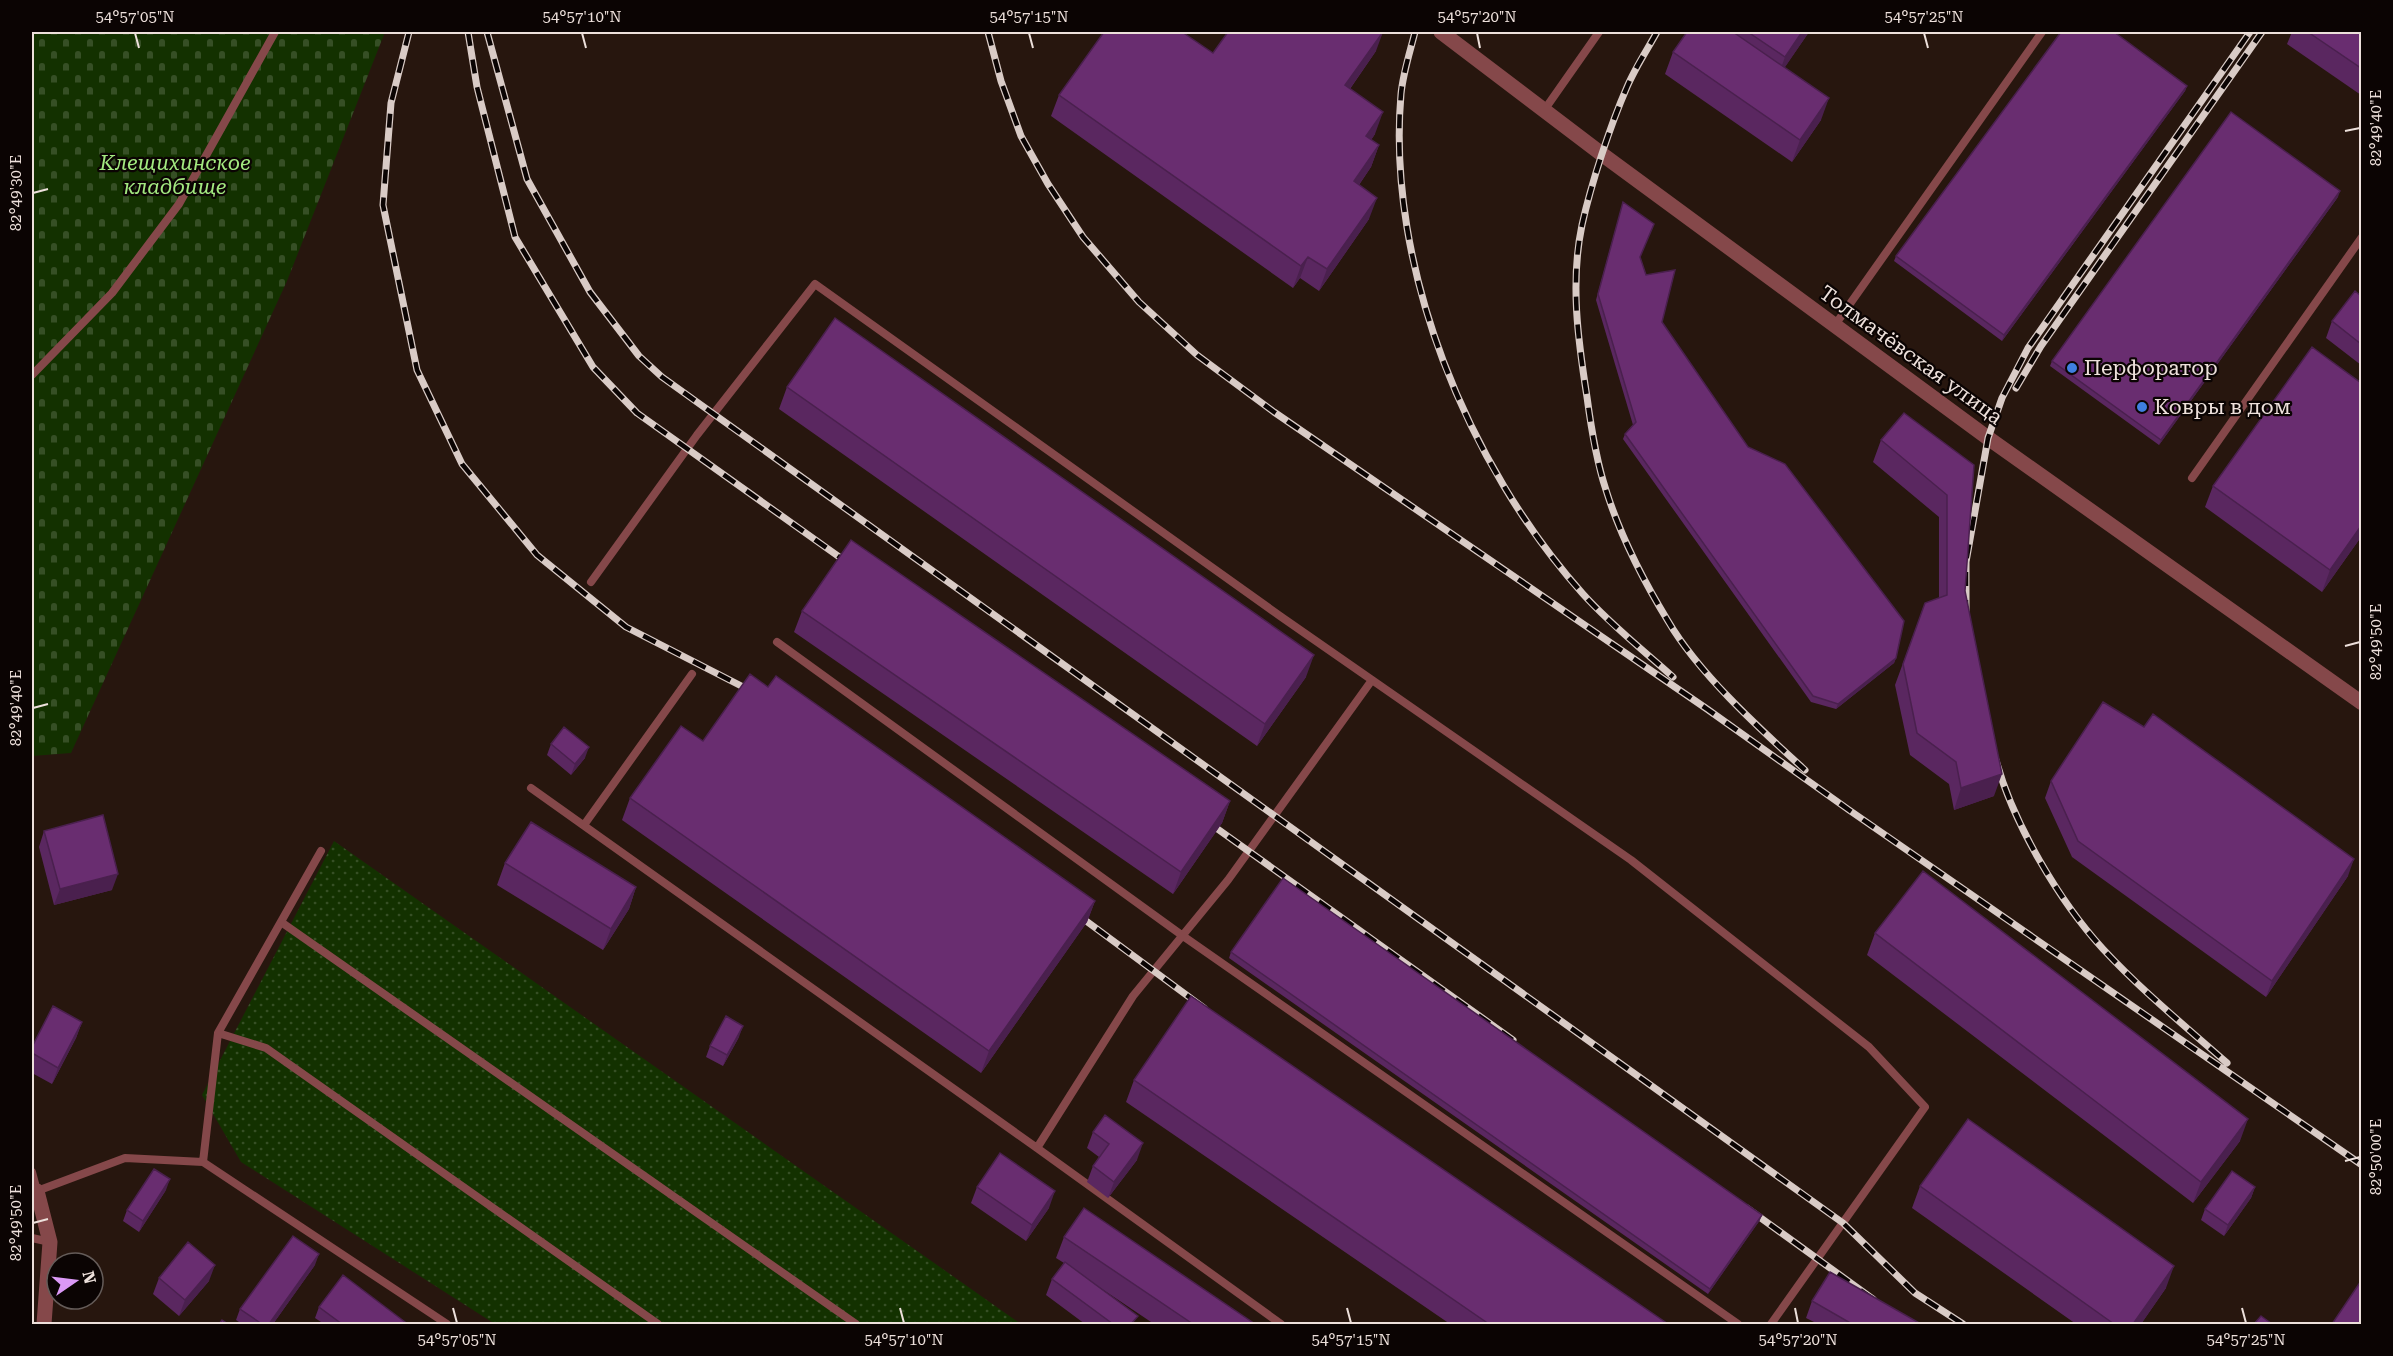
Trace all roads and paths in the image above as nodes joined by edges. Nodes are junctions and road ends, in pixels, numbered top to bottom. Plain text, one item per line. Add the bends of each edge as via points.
1 (275, 32) edge
2 (1442, 32) edge
3 (1599, 32) edge
4 (2042, 32) edge
5 (1545, 109) junction
6 (2361, 237) edge
7 (1835, 326) junction
8 (32, 375) edge
9 (2192, 478) dead end
10 (591, 582) dead end
11 (777, 642) dead end
12 (692, 674) dead end
13 (1372, 680) junction
14 (2361, 703) edge
15 (531, 788) dead end
16 (584, 825) junction
17 (321, 851) dead end
18 (281, 922) junction
19 (1183, 936) junction
20 (218, 1033) junction
21 (1037, 1148) junction
22 (203, 1162) junction
23 (32, 1172) edge
24 (37, 1191) junction
25 (32, 1239) edge
26 (50, 1242) junction
27 (44, 1324) edge
28 (447, 1324) edge
29 (658, 1324) edge
30 (856, 1324) edge
31 (1281, 1324) edge
32 (1738, 1324) edge
33 (1771, 1324) edge

1 - 8 lane via 179,204 112,293
2 - 5 street, Толмачёвская улица
3 - 5 lane
4 - 7 lane
5 - 7 street, Толмачёвская улица
6 - 9 lane
7 - 14 street, Толмачёвская улица
10 - 13 lane via 697,435 815,284
11 - 19 lane
12 - 16 lane
13 - 19 lane
13 - 33 lane via 1631,860 1869,1047 1925,1107
15 - 16 lane
16 - 21 lane
17 - 18 lane
18 - 20 lane
18 - 30 lane
19 - 21 lane via 1132,996
19 - 32 lane
20 - 22 lane
20 - 29 lane via 266,1048
21 - 31 lane
22 - 24 lane via 125,1158
22 - 28 lane
23 - 24 lane
24 - 26 street
25 - 26 lane
26 - 27 street

